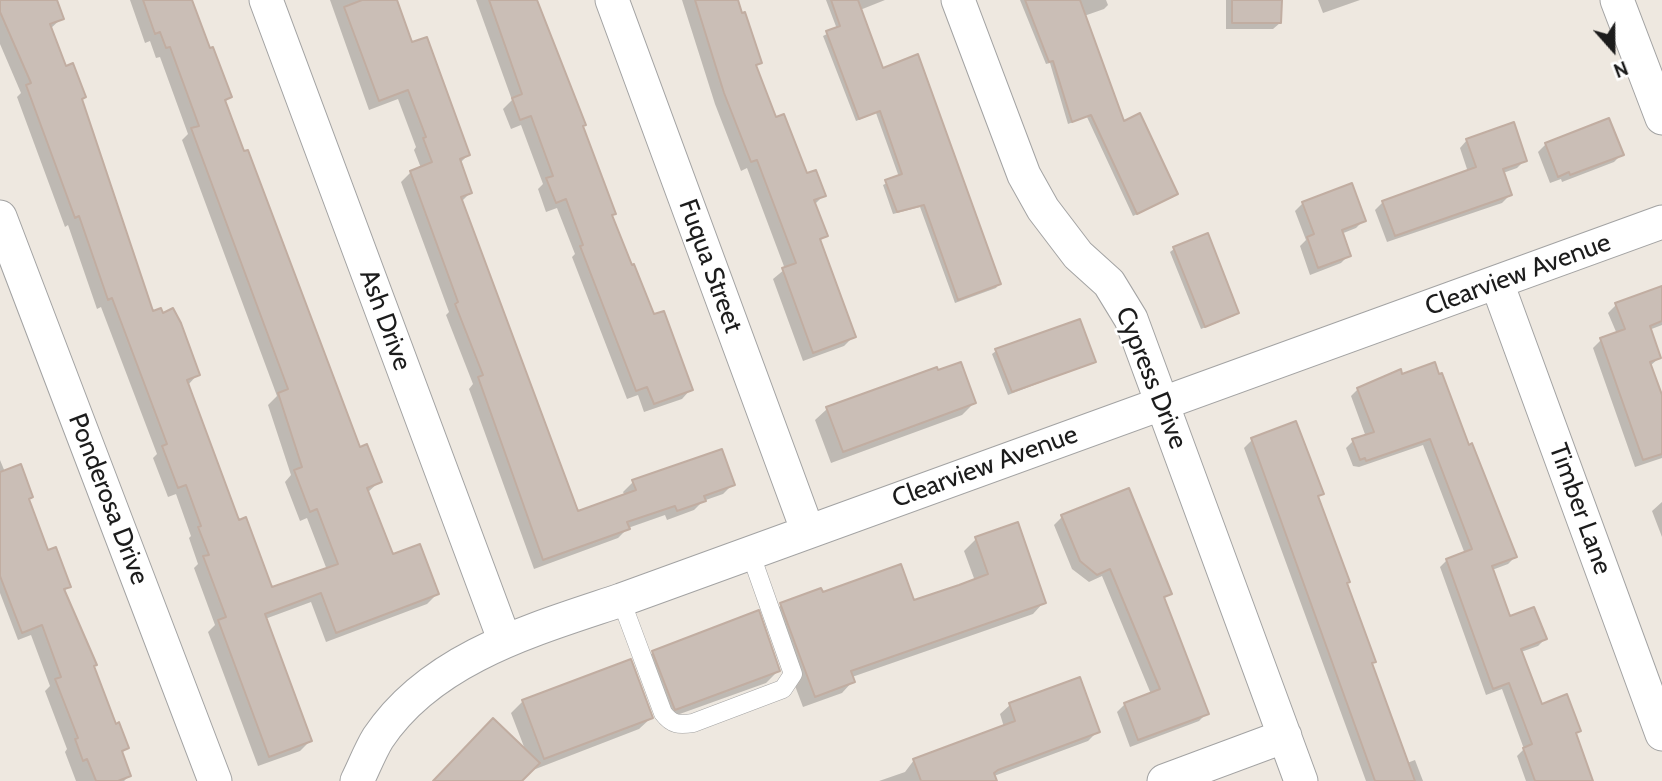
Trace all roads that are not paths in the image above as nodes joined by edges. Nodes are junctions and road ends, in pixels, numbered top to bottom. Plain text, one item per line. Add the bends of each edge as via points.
1 (266, 0) edge
2 (612, 0) edge
3 (958, 0) edge
4 (1617, 0) edge
5 (1662, 118) edge
6 (0, 217) edge
7 (1662, 222) edge
8 (1497, 283) junction
9 (1164, 402) junction
10 (808, 532) junction
11 (750, 552) junction
12 (621, 600) junction
13 (504, 639) junction
14 (1662, 734) edge
15 (1285, 736) junction
16 (215, 781) edge
17 (357, 781) edge
18 (1164, 781) edge
19 (1301, 781) edge

1 - 13 street, Ash Drive
2 - 10 street, Fuqua Street
3 - 9 street, Cypress Drive via 1024,175 1078,256 1109,283 1131,318
4 - 5 street
6 - 16 street, Ponderosa Drive
7 - 8 street, Clearview Avenue
8 - 9 street, Clearview Avenue
8 - 14 street, Timber Lane
9 - 10 street, Clearview Avenue
9 - 15 street, Cypress Drive
10 - 11 street, Clearview Avenue
11 - 12 street, Clearview Avenue
11 - 12 lane via 793,674 783,689 693,723 680,725 663,713
12 - 13 street, Clearview Avenue
13 - 17 street, Clearview Avenue via 435,682 407,706 378,738
15 - 18 street
15 - 19 street, Cypress Drive

